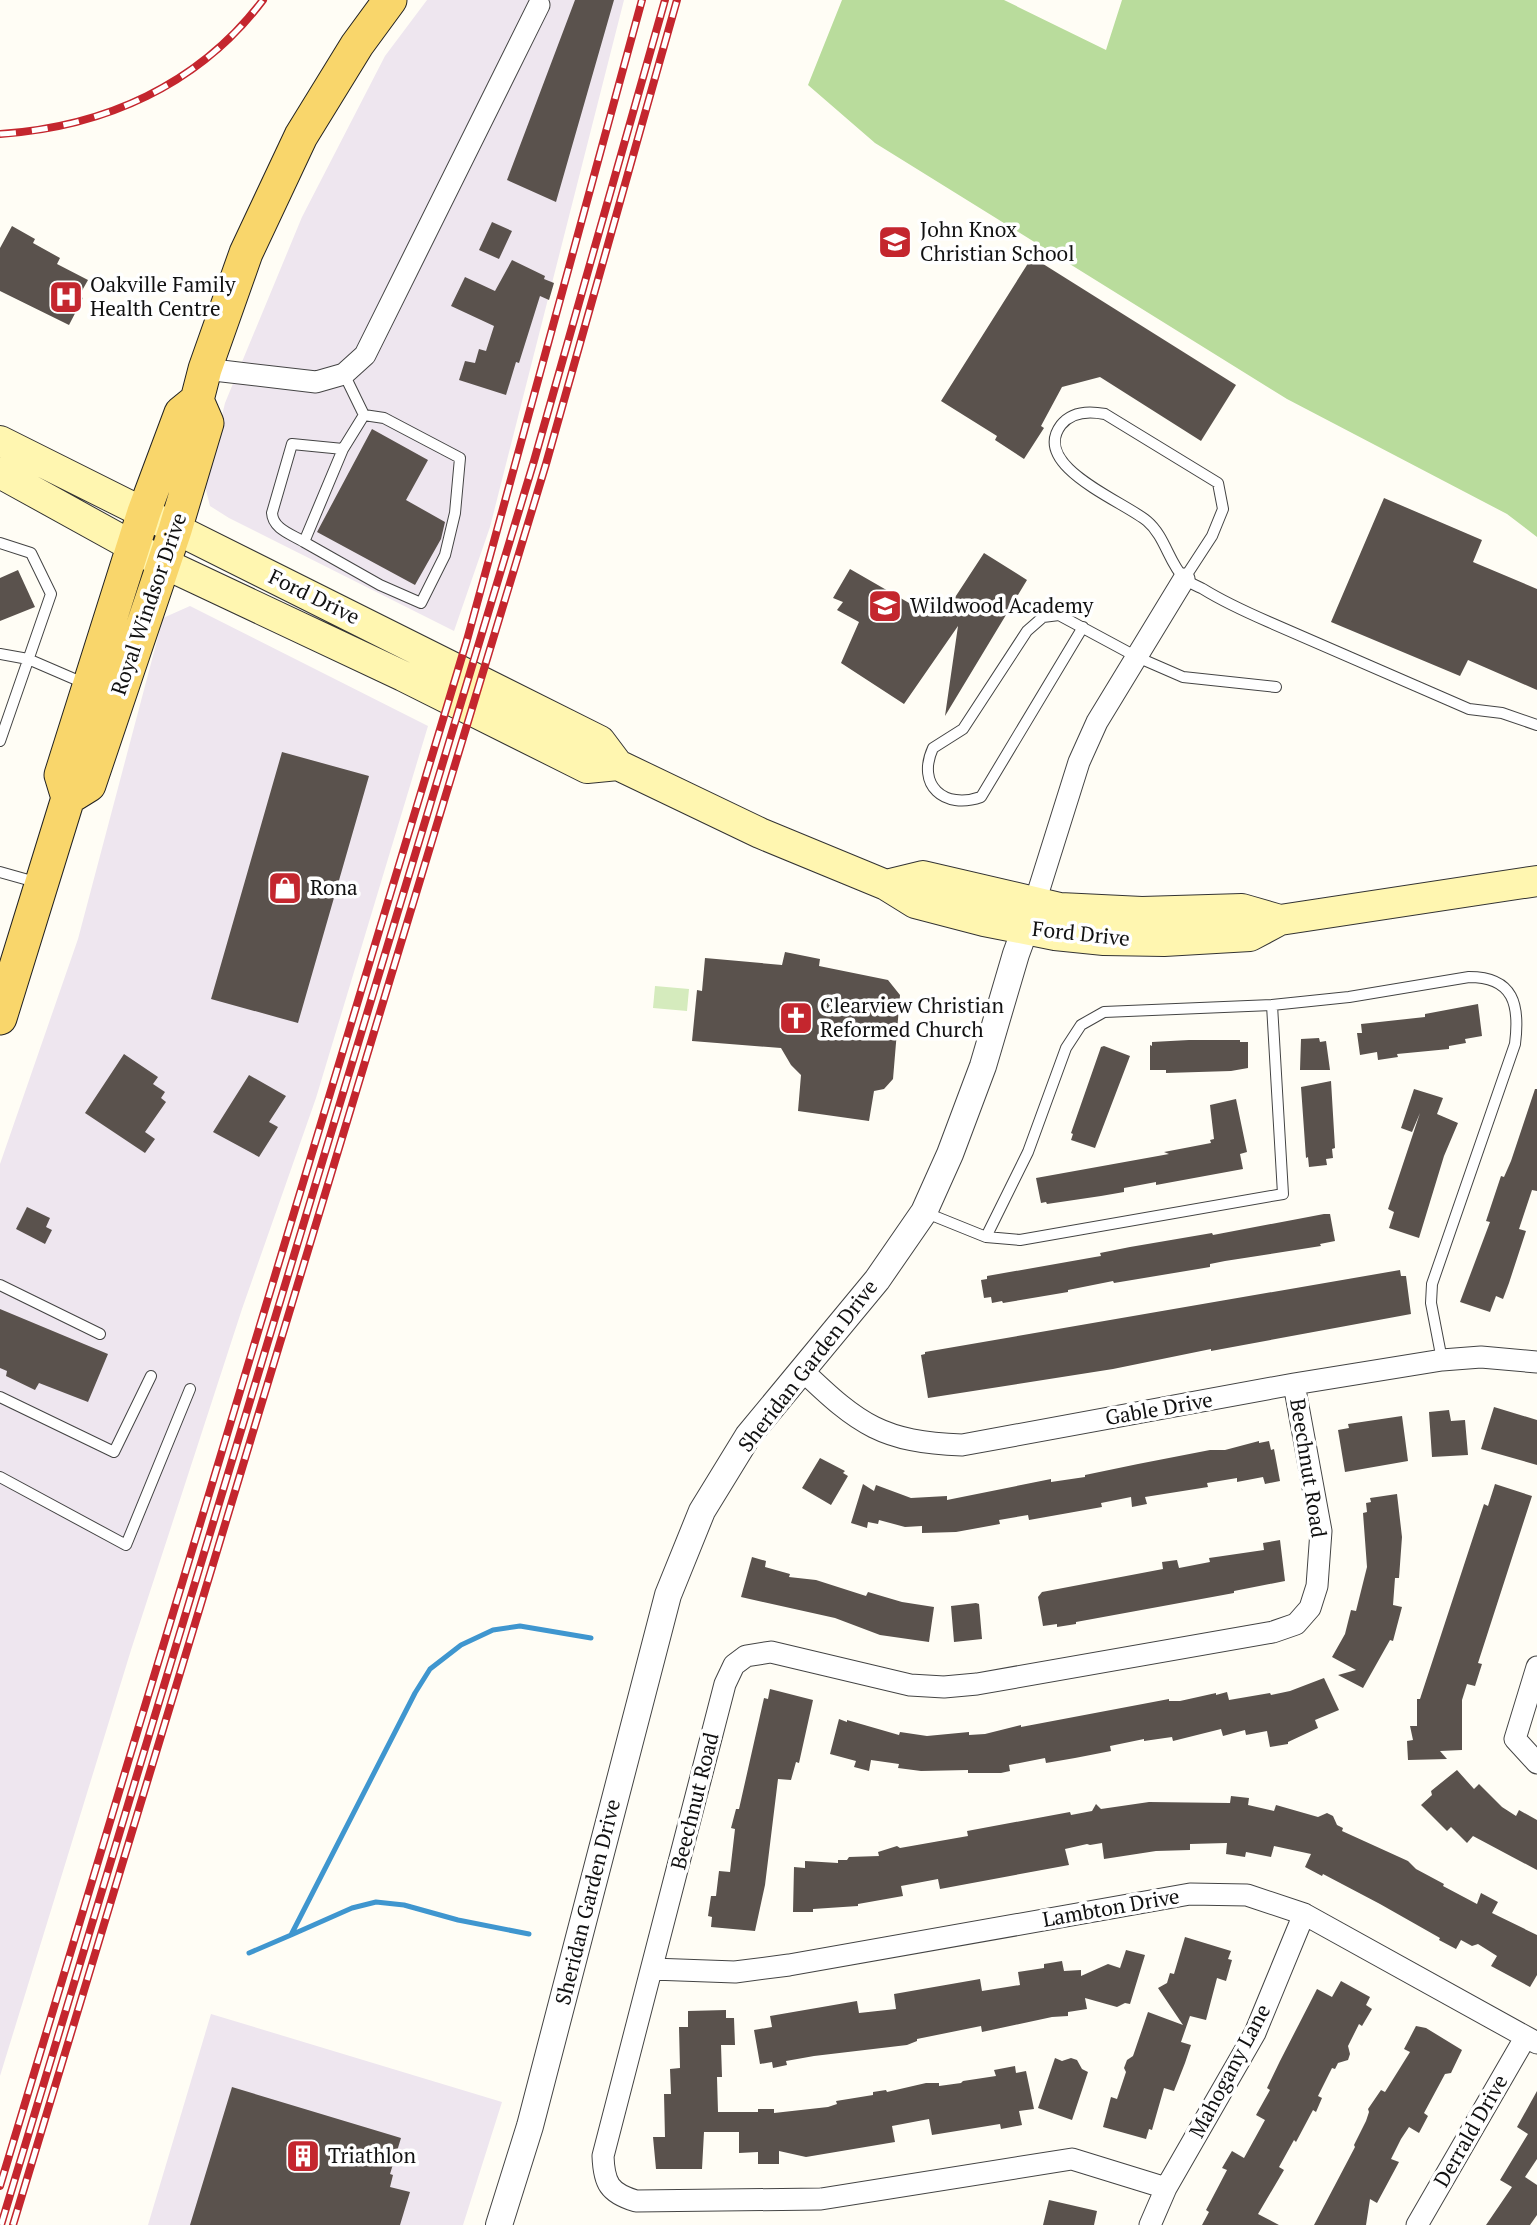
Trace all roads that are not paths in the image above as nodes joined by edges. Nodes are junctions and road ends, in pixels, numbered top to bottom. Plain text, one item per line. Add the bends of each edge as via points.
1 (390, 0) edge
2 (539, 5) dead end
3 (344, 374) junction
4 (201, 385) junction
5 (364, 415) junction
6 (0, 441) edge
7 (342, 449) junction
8 (2, 479) edge
9 (144, 512) junction
10 (175, 530) junction
11 (304, 542) junction
12 (0, 543) edge
13 (133, 547) junction
14 (163, 563) junction
15 (1184, 579) junction
16 (1083, 627) junction
17 (0, 654) edge
18 (1137, 657) junction
19 (28, 659) junction
20 (90, 685) junction
21 (1276, 687) dead end
22 (1537, 725) edge
23 (0, 741) edge
24 (618, 765) junction
25 (68, 798) junction
26 (0, 872) edge
27 (1537, 881) edge
28 (41, 884) junction
29 (1030, 915) junction
30 (1272, 1006) junction
31 (0, 1018) edge
32 (924, 1212) junction
33 (986, 1237) junction
34 (0, 1285) edge
35 (100, 1334) dead end
36 (1441, 1360) junction
37 (1537, 1362) edge
38 (803, 1371) junction
39 (150, 1376) dead end
40 (1294, 1384) junction
41 (190, 1389) dead end
42 (0, 1397) edge
43 (0, 1477) edge
44 (1537, 1667) edge
45 (1537, 1763) edge
46 (1304, 1914) junction
47 (652, 1969) junction
48 (1531, 2040) edge
49 (1166, 2188) junction
50 (499, 2225) edge
51 (1150, 2225) edge
52 (1417, 2225) edge

1 - 4 main road, Royal Windsor Drive via 301,136 246,253
2 - 3 street via 365,355
3 - 4 street via 317,382
3 - 5 lane
4 - 9 main road, Royal Windsor Drive via 181,413
4 - 10 main road, Royal Windsor Drive via 207,424
5 - 7 lane
5 - 11 lane via 384,418 460,458 455,513 444,555 421,603
6 - 9 main road, Ford Drive
7 - 11 lane
7 - 11 lane via 292,444 272,520
8 - 13 main road, Ford Drive
9 - 10 main road, Ford Drive
9 - 13 main road, Royal Windsor Drive
10 - 14 main road, Royal Windsor Drive
10 - 24 main road, Ford Drive via 600,741
12 - 19 lane via 31,553 51,594
13 - 14 main road, Ford Drive
13 - 20 main road, Royal Windsor Drive
14 - 24 main road, Ford Drive via 587,768
14 - 25 main road, Royal Windsor Drive via 89,785
15 - 15 lane via 1212,536 1223,509 1218,483 1105,414 1065,419 1056,442 1067,470 1147,521
15 - 18 street, Sheridan Garden Drive
15 - 22 lane via 1231,606 1469,709 1502,713
16 - 16 lane via 1059,615 1043,617 1027,631 962,729 933,748 927,768 936,791 954,802 981,797
16 - 18 lane
17 - 19 lane
18 - 21 lane via 1183,677
18 - 29 street, Sheridan Garden Drive via 1097,722 1079,762
19 - 20 lane
19 - 23 lane
20 - 25 main road, Royal Windsor Drive via 61,775
24 - 29 main road, Ford Drive via 760,833 886,885 915,904
25 - 28 main road, Royal Windsor Drive
26 - 28 lane
27 - 29 main road, Ford Drive via 1280,920 1242,909 1060,908
28 - 31 main road, Royal Windsor Drive
29 - 32 street, Sheridan Garden Drive via 984,1066
30 - 33 lane via 1104,1012 1081,1025 1066,1048 1028,1152
30 - 33 lane via 1283,1194 1020,1240
30 - 36 lane via 1469,977 1487,977 1513,998 1518,1019 1515,1044 1432,1284
32 - 33 lane
32 - 38 street, Sheridan Garden Drive via 877,1280
34 - 35 lane
36 - 37 street, Gable Drive via 1481,1357
36 - 40 street, Gable Drive
38 - 40 street, Gable Drive via 863,1423 895,1437 961,1444
38 - 50 street, Sheridan Garden Drive via 748,1436 702,1511 668,1595 533,2114
39 - 42 lane via 114,1452
40 - 47 street, Beechnut Road via 1321,1531 1317,1586 1310,1608 1296,1624 1273,1632 944,1687 910,1685 771,1651 746,1656 734,1665 725,1684
41 - 43 lane via 126,1545
44 - 45 street via 1515,1739
46 - 47 street, Lambton Drive via 1247,1895 1190,1894 789,1965 735,1972
46 - 48 street, Lambton Drive
46 - 49 street, Mahogany Lane via 1255,2033
47 - 49 street, Beechnut Road via 603,2156 604,2174 620,2196 636,2201 821,2199 1072,2159
48 - 52 street, Derrald Drive
49 - 51 street, Mahogany Lane

